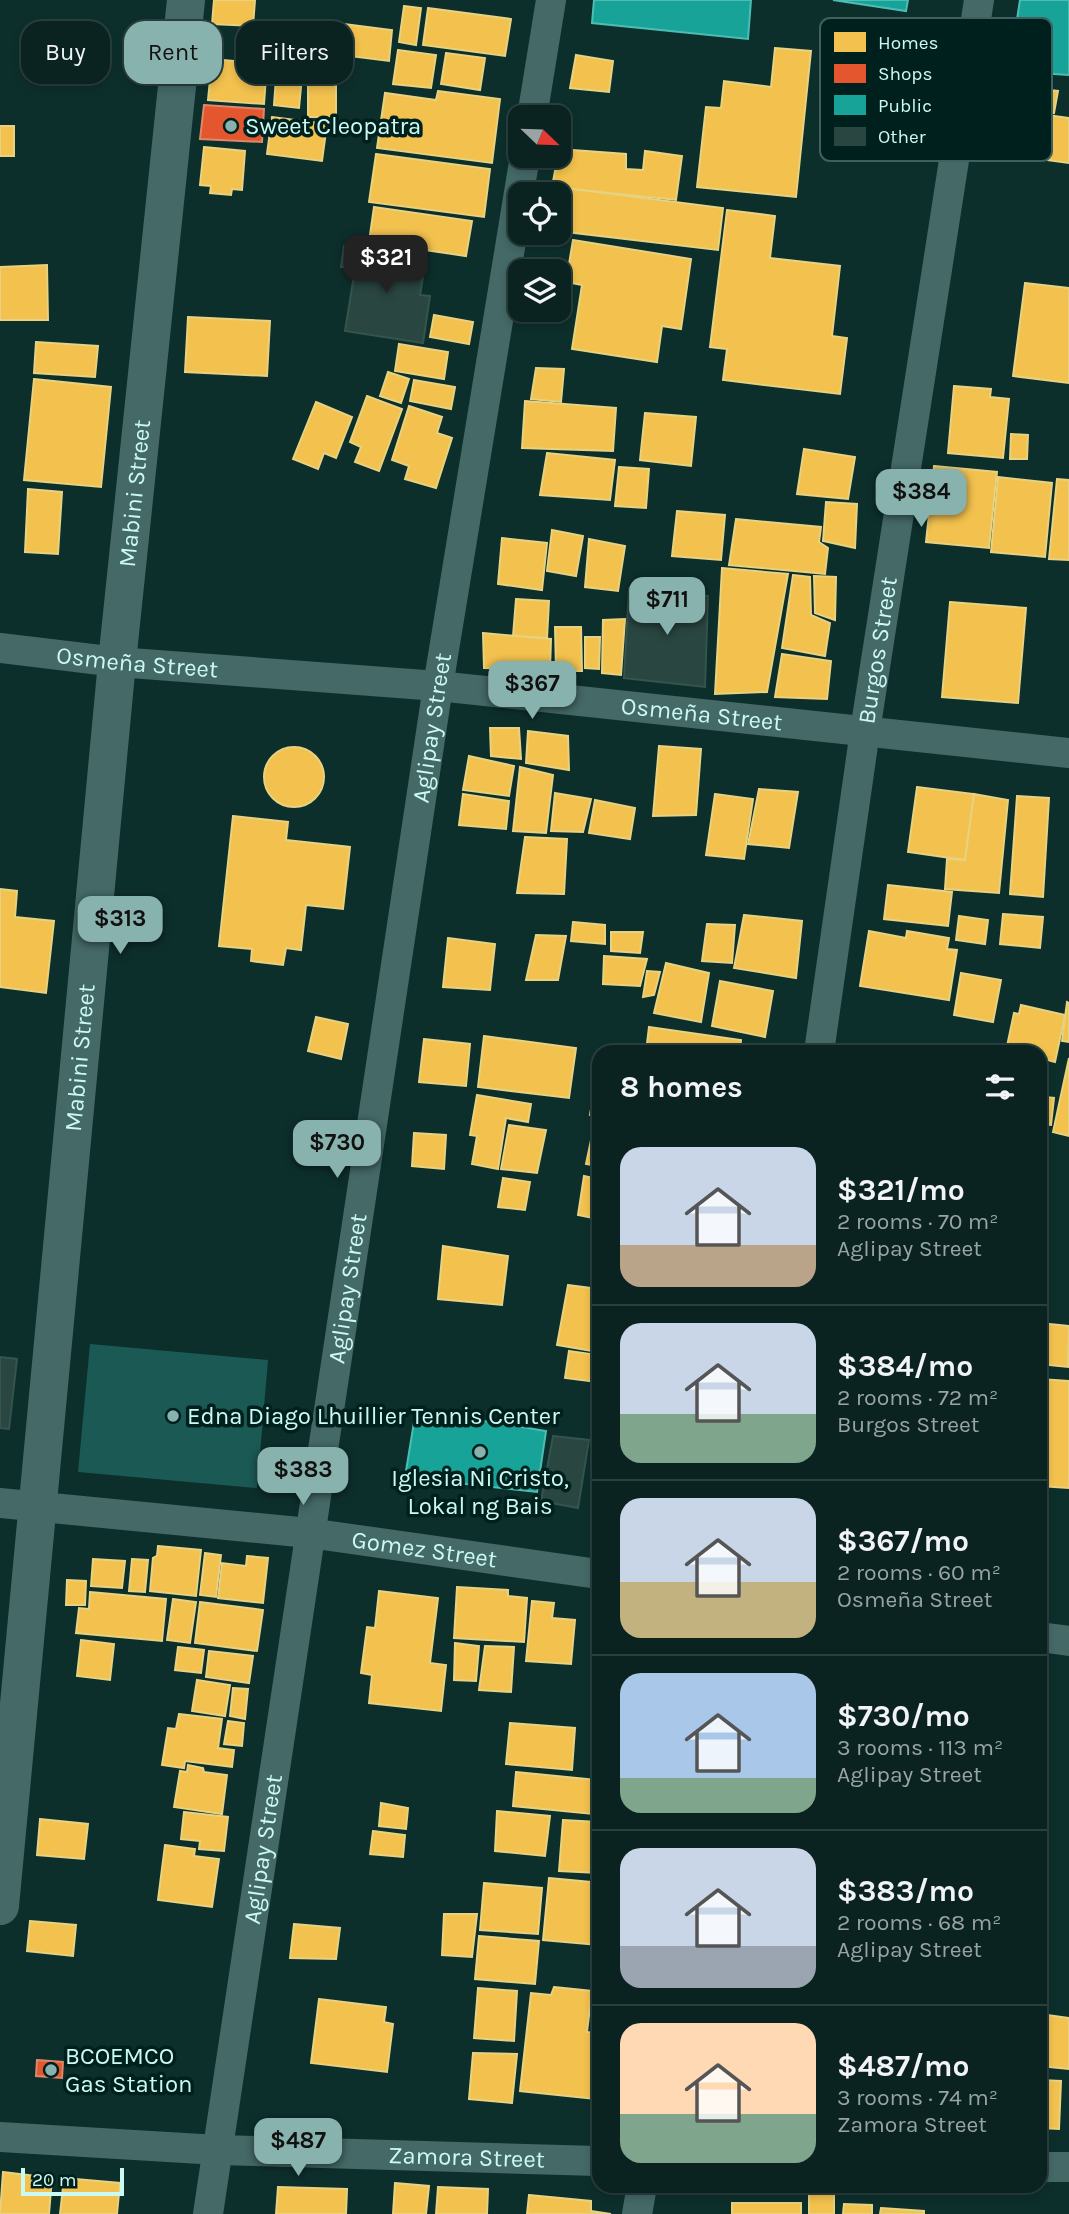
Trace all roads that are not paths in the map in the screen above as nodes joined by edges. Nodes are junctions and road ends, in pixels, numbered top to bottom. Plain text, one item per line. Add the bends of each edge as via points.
1 (186, 0) edge
2 (551, 0) edge
3 (979, 0) edge
4 (976, 18) edge
5 (534, 105) edge
6 (954, 161) edge
7 (524, 168) edge
8 (0, 648) edge
9 (117, 662) junction
10 (438, 686) junction
11 (865, 732) junction
12 (1069, 753) edge
13 (820, 1045) edge
14 (0, 1503) edge
15 (39, 1508) junction
16 (310, 1533) junction
17 (592, 1573) edge
18 (1047, 1638) edge
19 (1069, 1641) edge
20 (0, 1906) edge
21 (0, 2137) edge
22 (218, 2150) junction
23 (592, 2161) edge
24 (1047, 2167) edge
25 (1069, 2167) edge
26 (641, 2193) edge
27 (208, 2214) edge
28 (637, 2214) edge

1 - 9 street, Mabini Street
2 - 5 street
3 - 4 street, Burgos Street
6 - 11 street, Burgos Street
7 - 10 street, Aglipay Street
8 - 9 street, Osmeña Street
9 - 10 street, Osmeña Street
9 - 15 street, Mabini Street
10 - 11 street, Osmeña Street
10 - 16 street, Aglipay Street
11 - 12 street, Osmeña Street
11 - 13 street, Burgos Street
14 - 15 street, Gomez Street
15 - 16 street, Gomez Street
15 - 20 street, Mabini Street
16 - 17 street, Gomez Street
16 - 22 street, Aglipay Street
18 - 19 street
21 - 22 street, Zamora Street
22 - 23 street, Zamora Street
22 - 27 street, Aglipay Street
24 - 25 street
26 - 28 street

